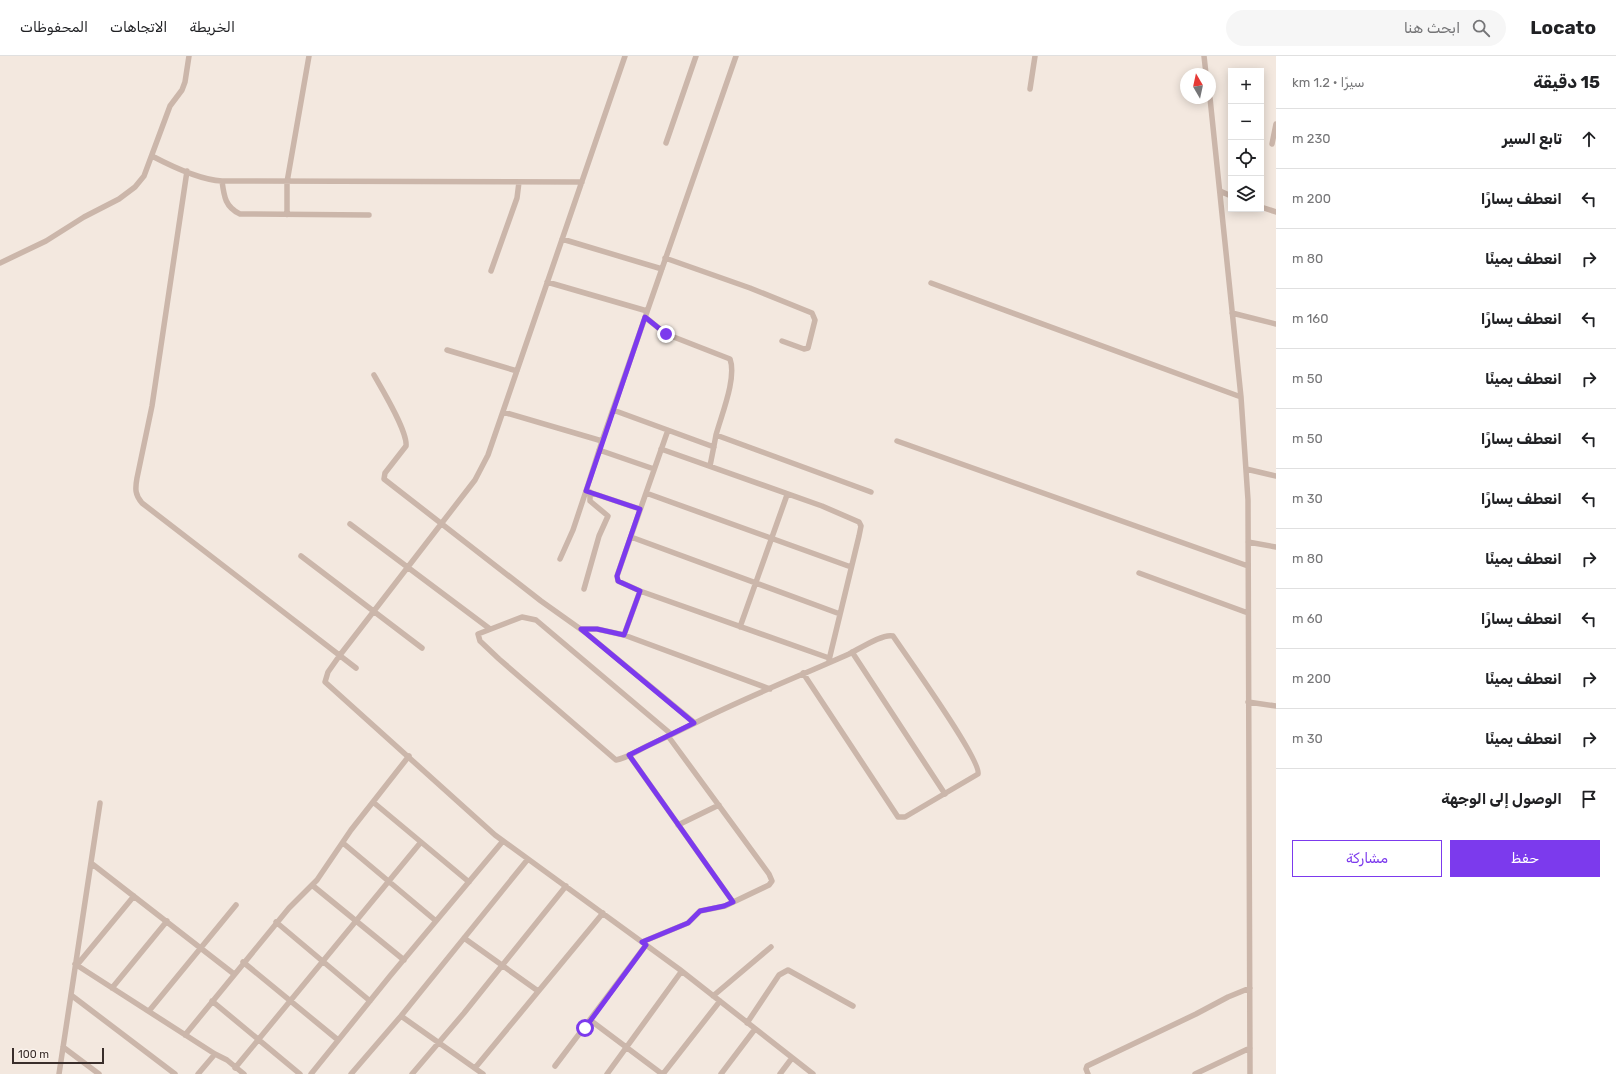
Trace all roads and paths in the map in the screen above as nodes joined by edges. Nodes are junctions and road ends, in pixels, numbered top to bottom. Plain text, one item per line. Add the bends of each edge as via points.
1 (189, 56) edge
2 (309, 56) edge
3 (625, 56) edge
4 (696, 56) edge
5 (736, 56) edge
6 (1035, 56) edge
7 (1204, 56) edge
8 (1205, 68) edge
9 (1030, 89) dead end
10 (1211, 104) edge
11 (1276, 124) edge
12 (666, 143) dead end
13 (1272, 144) dead end
14 (152, 156) junction
15 (187, 171) junction
16 (222, 181) junction
17 (287, 182) junction
18 (519, 182) junction
19 (582, 182) junction
20 (1220, 191) junction
21 (1228, 195) edge
22 (1264, 208) edge
23 (1276, 212) edge
24 (287, 215) junction
25 (369, 215) dead end
26 (562, 239) junction
27 (665, 258) junction
28 (0, 263) edge
29 (662, 269) junction
30 (491, 271) dead end
31 (547, 282) junction
32 (931, 283) dead end
33 (647, 310) junction
34 (1232, 313) junction
35 (645, 317) junction
36 (1276, 324) edge
37 (782, 341) dead end
38 (447, 350) dead end
39 (517, 371) junction
40 (374, 375) dead end
41 (1241, 397) junction
42 (612, 410) junction
43 (502, 412) junction
44 (668, 430) junction
45 (716, 435) junction
46 (602, 441) junction
47 (897, 441) dead end
48 (714, 447) junction
49 (661, 449) junction
50 (599, 450) junction
51 (710, 466) junction
52 (654, 469) junction
53 (1246, 469) junction
54 (1276, 476) edge
55 (588, 492) junction
56 (871, 492) dead end
57 (646, 493) junction
58 (787, 495) junction
59 (640, 509) junction
60 (442, 523) junction
61 (350, 524) dead end
62 (631, 537) junction
63 (772, 539) junction
64 (1248, 542) junction
65 (1276, 547) edge
66 (300, 556) dead end
67 (560, 559) dead end
68 (1248, 566) junction
69 (408, 567) junction
70 (851, 568) junction
71 (1139, 573) dead end
72 (756, 583) junction
73 (584, 588) dead end
74 (640, 591) junction
75 (374, 611) junction
76 (1248, 613) junction
77 (840, 614) junction
78 (740, 627) junction
79 (490, 629) junction
80 (581, 629) junction
81 (624, 635) junction
82 (422, 648) dead end
83 (852, 652) junction
84 (340, 655) junction
85 (828, 660) junction
86 (356, 668) dead end
87 (803, 673) junction
88 (770, 689) junction
89 (1248, 702) junction
90 (1276, 706) edge
91 (694, 723) junction
92 (670, 735) junction
93 (629, 755) junction
94 (409, 756) junction
95 (945, 794) junction
96 (373, 802) junction
97 (100, 803) dead end
98 (719, 805) junction
99 (678, 825) junction
100 (503, 841) junction
101 (421, 842) junction
102 (343, 843) junction
103 (528, 859) junction
104 (91, 863) junction
105 (388, 882) junction
106 (470, 882) junction
107 (312, 885) junction
108 (566, 886) junction
109 (134, 896) junction
110 (733, 902) junction
111 (236, 905) dead end
112 (603, 913) junction
113 (356, 921) junction
114 (436, 921) junction
115 (167, 922) junction
116 (276, 922) junction
117 (464, 938) junction
118 (644, 944) junction
119 (771, 947) dead end
120 (201, 948) junction
121 (404, 960) junction
122 (324, 961) junction
123 (244, 962) junction
124 (76, 964) junction
125 (501, 966) junction
126 (681, 972) junction
127 (234, 974) junction
128 (112, 988) junction
129 (1250, 988) junction
130 (538, 991) junction
131 (71, 995) junction
132 (713, 996) junction
133 (212, 1001) junction
134 (291, 1001) junction
135 (370, 1001) junction
136 (720, 1001) junction
137 (853, 1006) dead end
138 (149, 1011) junction
139 (401, 1016) junction
140 (590, 1020) junction
141 (747, 1023) junction
142 (755, 1029) junction
143 (185, 1035) junction
144 (258, 1040) junction
145 (338, 1040) junction
146 (438, 1043) junction
147 (63, 1047) junction
148 (627, 1047) junction
149 (1250, 1048) junction
150 (214, 1054) junction
151 (792, 1058) junction
152 (555, 1066) dead end
153 (235, 1068) junction
154 (475, 1068) junction
155 (59, 1074) edge
156 (99, 1074) edge
157 (174, 1074) edge
158 (198, 1074) edge
159 (244, 1074) edge
160 (300, 1074) edge
161 (311, 1074) edge
162 (351, 1074) edge
163 (412, 1074) edge
164 (483, 1074) edge
165 (607, 1074) edge
166 (663, 1074) edge
167 (721, 1074) edge
168 (780, 1074) edge
169 (813, 1074) edge
170 (1088, 1074) edge
171 (1195, 1074) edge
172 (1250, 1074) edge

1 - 14 street via 185,82 170,106
2 - 17 street
3 - 19 street
4 - 12 street
5 - 27 street
6 - 9 street
7 - 8 street
10 - 20 street
11 - 13 street
14 - 15 street via 170,166
14 - 28 street via 144,176 135,187 119,199 46,241
15 - 16 street via 211,180
15 - 84 street via 152,406 135,490 137,497
16 - 17 street
16 - 24 street via 227,204 232,210 253,216
17 - 18 street
17 - 24 street
18 - 19 street
18 - 30 street via 517,198
19 - 26 street
20 - 21 street
20 - 34 street
22 - 23 street
24 - 25 street
26 - 29 street
26 - 31 street
27 - 29 street
27 - 37 street via 812,313 815,320 808,348 804,349
29 - 33 street
31 - 33 street
31 - 39 street
32 - 41 street
33 - 35 street
34 - 36 street
34 - 41 street
35 - 42 street
35 - 45 street via 666,334 730,359 728,397
38 - 39 street
39 - 43 street
40 - 60 street via 407,441 406,446 385,472 384,479
41 - 53 street
42 - 44 street
42 - 46 street
43 - 46 street
43 - 60 street via 488,455 475,480
44 - 48 street
44 - 49 street
45 - 48 street
45 - 56 street
46 - 50 street
47 - 68 street
48 - 51 street
49 - 51 street
49 - 52 street
50 - 52 street
50 - 55 street
51 - 58 street
52 - 57 street
53 - 54 street
53 - 64 street
55 - 59 street
55 - 67 street
55 - 73 street via 590,501 608,516 599,536
57 - 59 street
57 - 63 street
58 - 63 street
58 - 70 street via 859,522 861,526
59 - 62 street
60 - 69 street
60 - 80 street
61 - 69 street
62 - 72 street
62 - 74 street via 617,578 620,582
63 - 70 street
63 - 72 street
64 - 65 street
64 - 68 street
66 - 75 street
68 - 76 street
69 - 75 street
69 - 79 street
70 - 77 street
71 - 76 street
72 - 77 street
72 - 78 street
74 - 78 street
74 - 81 street
75 - 82 street
75 - 84 street
76 - 89 street
77 - 85 street
78 - 85 street
79 - 92 street via 522,617 536,620
79 - 93 street via 477,636 499,660 614,759
80 - 81 street via 597,629
80 - 91 street
81 - 88 street
83 - 85 street
83 - 95 street
83 - 95 street via 886,636 893,636 960,736 979,770 978,774
84 - 86 street
84 - 94 street via 328,672 325,682
85 - 87 street
87 - 88 street
87 - 95 street via 898,817 905,817
88 - 91 street
89 - 90 street
89 - 129 street
91 - 92 street
92 - 93 street
92 - 98 street
93 - 99 street
94 - 96 street
94 - 100 street
96 - 101 street
96 - 102 street
97 - 104 street
98 - 99 street
98 - 110 street via 772,881 770,885
99 - 110 street
100 - 103 street
100 - 106 street
101 - 105 street
101 - 106 street
102 - 105 street
102 - 107 street
103 - 108 street
103 - 117 street
104 - 109 street
104 - 124 street
105 - 113 street
105 - 114 street
106 - 114 street
107 - 113 street
107 - 116 street
108 - 112 street
108 - 125 street
109 - 115 street
109 - 124 street
110 - 118 street via 700,911 688,923
111 - 120 street
112 - 118 street
112 - 130 street
113 - 121 street
113 - 122 street
114 - 121 street
115 - 120 street
115 - 128 street
116 - 122 street
116 - 123 street
117 - 125 street
117 - 139 street
118 - 126 street
118 - 140 street
119 - 132 street
120 - 127 street
120 - 138 street
121 - 135 street
122 - 134 street
122 - 135 street
123 - 127 street
123 - 134 street
124 - 128 street
124 - 131 street
125 - 130 street
125 - 146 street
126 - 132 street
126 - 148 street
127 - 133 street
128 - 138 street
129 - 149 street
129 - 170 street via 1087,1066
130 - 154 street
131 - 147 street
131 - 157 street
132 - 136 street
133 - 143 street
133 - 144 street
134 - 144 street
134 - 145 street
135 - 145 street
136 - 141 street
136 - 166 street
137 - 141 street via 788,970 779,975
138 - 143 street
139 - 146 street
139 - 162 street
140 - 148 street
140 - 152 street
141 - 142 street
142 - 151 street
142 - 167 street
143 - 150 street
144 - 153 street
144 - 160 street
145 - 161 street
146 - 154 street
146 - 163 street
147 - 155 street
147 - 156 street
148 - 165 street
148 - 166 street
149 - 171 street
149 - 172 street
150 - 153 street via 228,1060
150 - 158 street
151 - 168 street
151 - 169 street
153 - 159 street
154 - 164 street

